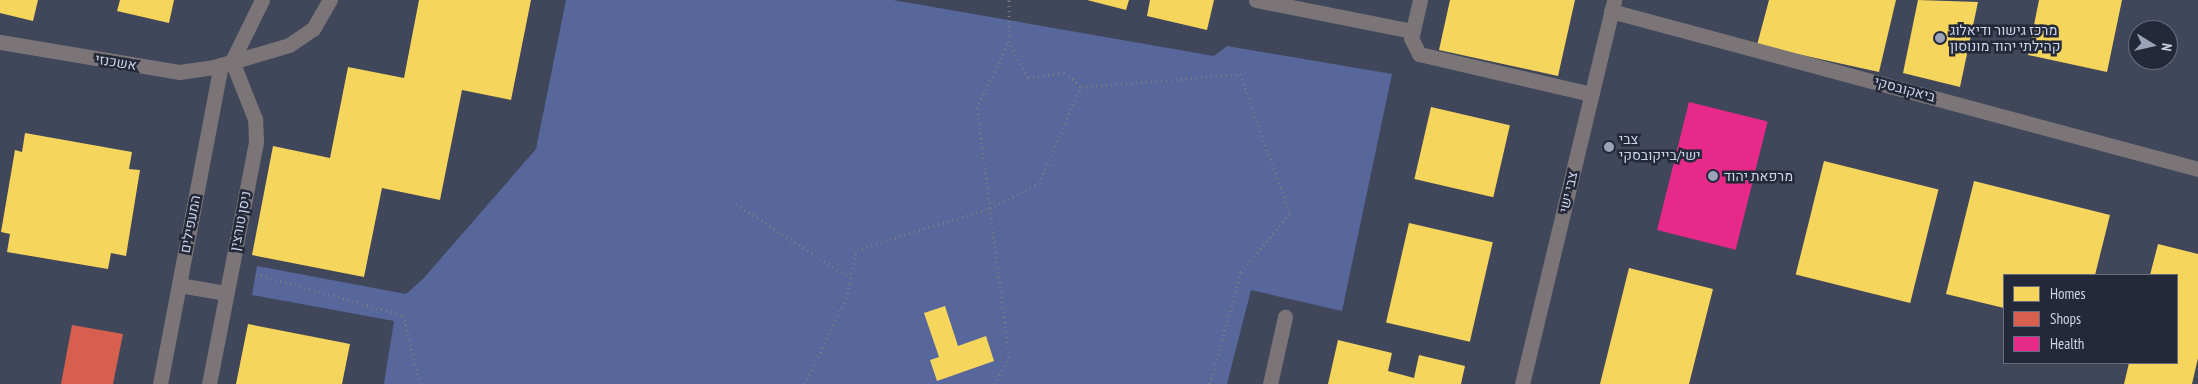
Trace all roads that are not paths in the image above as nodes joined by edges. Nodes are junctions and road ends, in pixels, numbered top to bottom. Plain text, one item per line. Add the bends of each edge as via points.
1 (262, 0) edge
2 (330, 0) edge
3 (1256, 0) edge
4 (1420, 0) edge
5 (1612, 5) edge
6 (1413, 31) junction
7 (0, 42) edge
8 (227, 63) junction
9 (1591, 94) junction
10 (2198, 168) edge
11 (179, 285) junction
12 (226, 293) junction
13 (1285, 318) dead end
14 (160, 384) edge
15 (209, 384) edge
16 (1270, 384) edge
17 (1522, 384) edge

1 - 8 street, המעפילים
2 - 8 street, אשכנזי via 313,29 289,45
3 - 6 street
4 - 6 street
5 - 9 street, צבי ישי
5 - 10 street, ביאקובסקי
6 - 9 street via 1411,38 1419,54
7 - 8 street, אשכנזי via 179,72
8 - 11 street, המעפילים
8 - 12 street, ניסן טורצין via 255,119 256,142
9 - 17 street, צבי ישי
11 - 12 street
11 - 14 street, המעפילים
12 - 15 street, ניסן טורצין
13 - 16 street

